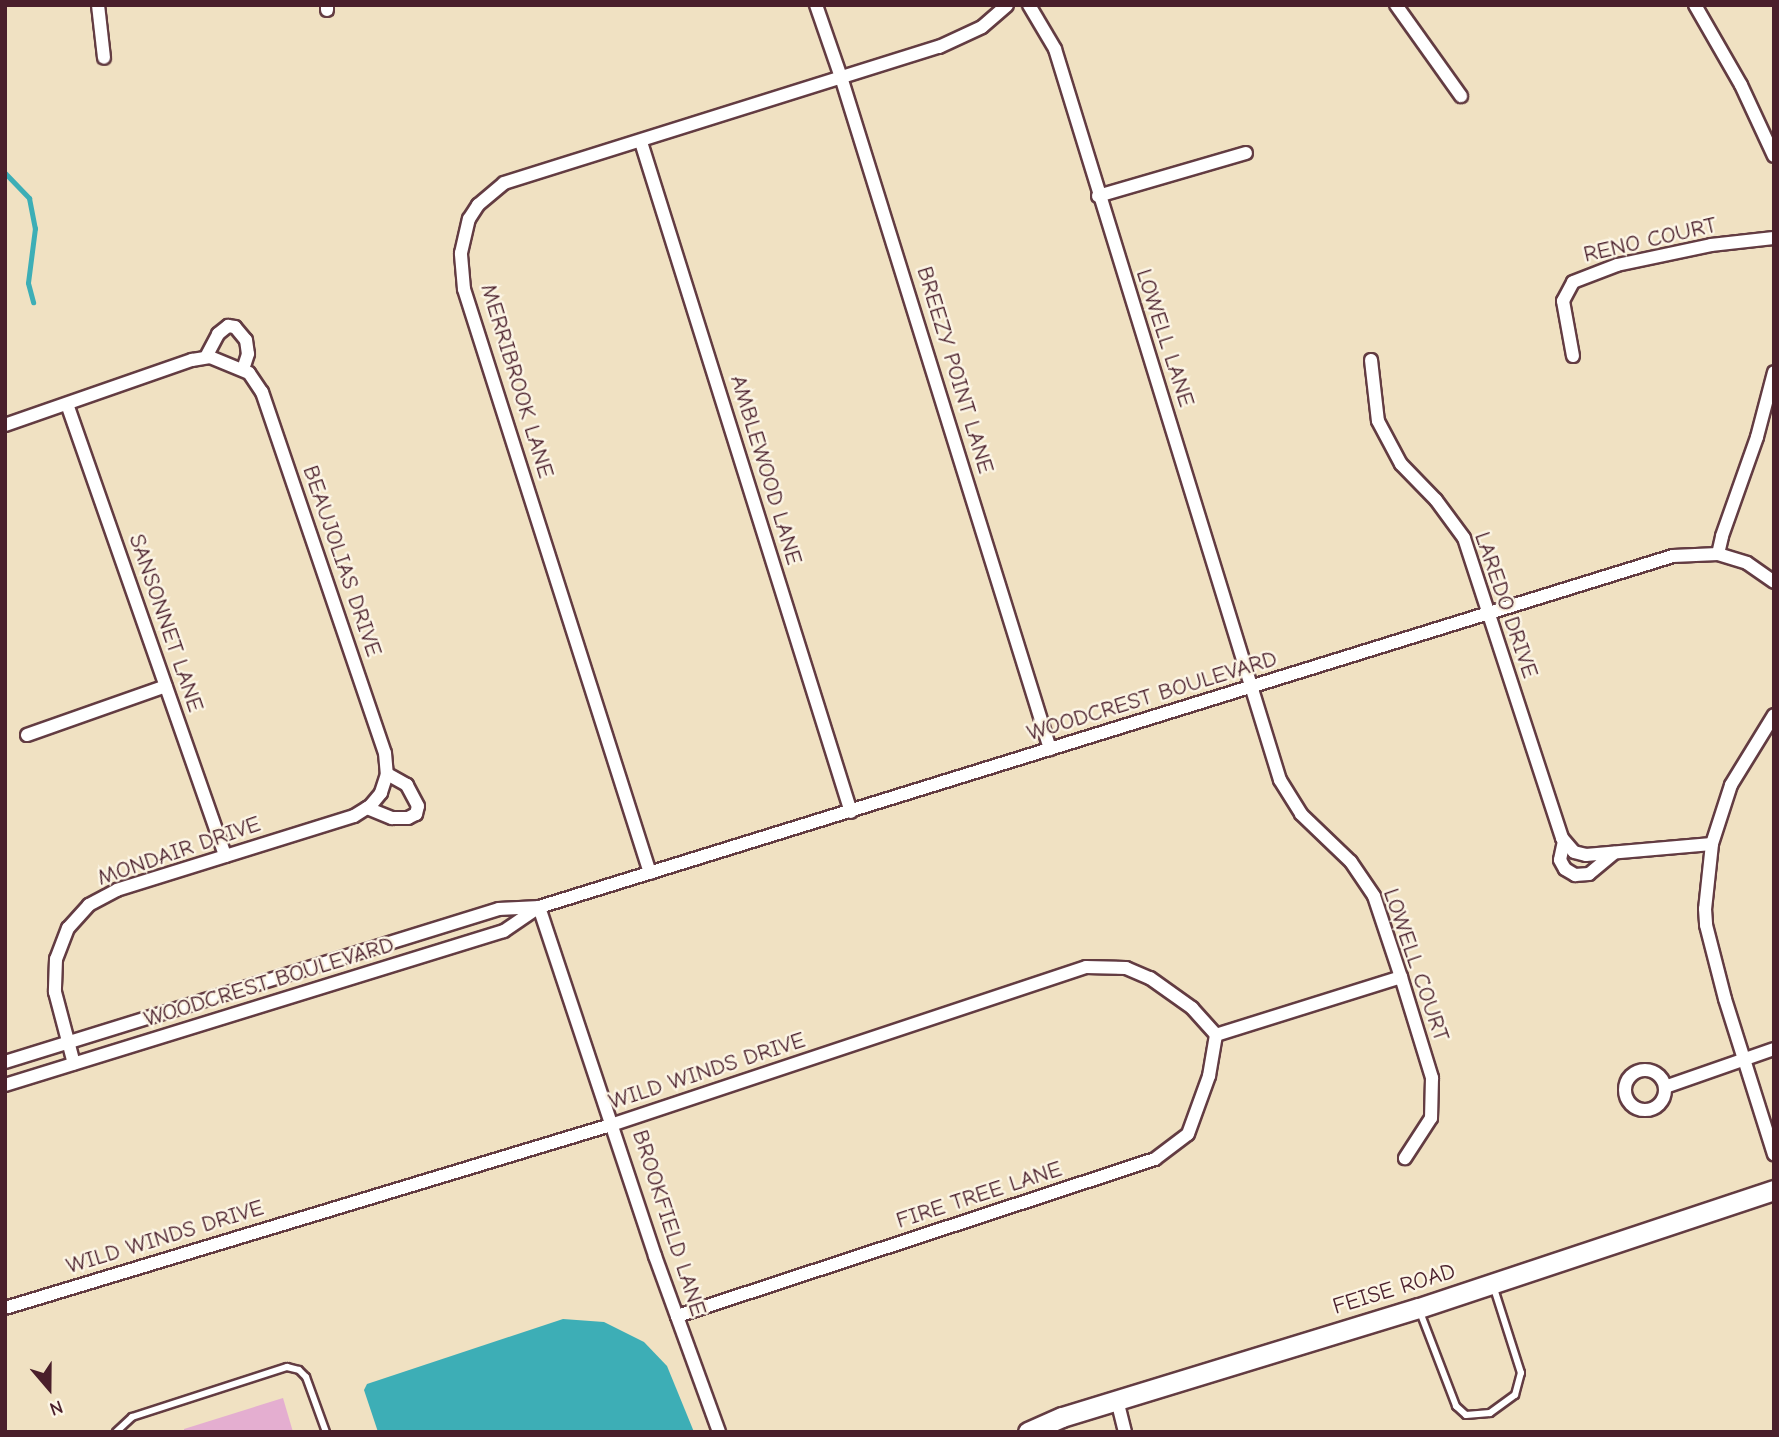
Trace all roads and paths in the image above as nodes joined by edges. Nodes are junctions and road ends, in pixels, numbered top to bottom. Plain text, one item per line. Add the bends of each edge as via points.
1 (98, 5) edge
2 (816, 5) edge
3 (1007, 5) edge
4 (1029, 5) edge
5 (1396, 5) edge
6 (1695, 5) edge
7 (104, 58) dead end
8 (841, 77) junction
9 (1461, 96) dead end
10 (641, 142) junction
11 (1246, 153) dead end
12 (1774, 156) edge
13 (1098, 196) junction
14 (1774, 238) edge
15 (1573, 356) dead end
16 (206, 357) junction
17 (1371, 360) dead end
18 (243, 369) junction
19 (1774, 372) edge
20 (67, 404) junction
21 (5, 425) edge
22 (1718, 554) junction
23 (1774, 582) edge
24 (1489, 613) junction
25 (166, 686) junction
26 (1251, 688) junction
27 (1774, 715) edge
28 (27, 735) dead end
29 (1050, 749) junction
30 (387, 774) junction
31 (367, 808) junction
32 (851, 812) junction
33 (1564, 841) junction
34 (1712, 844) junction
35 (1614, 853) junction
36 (225, 856) junction
37 (650, 873) junction
38 (539, 907) junction
39 (1401, 977) junction
40 (1216, 1035) junction
41 (68, 1042) junction
42 (1774, 1049) edge
43 (1744, 1059) junction
44 (5, 1062) edge
45 (74, 1065) junction
46 (5, 1086) edge
47 (1665, 1087) dead end
48 (614, 1124) junction
49 (1774, 1153) edge
50 (1405, 1157) dead end
51 (1774, 1189) edge
52 (1492, 1284) junction
53 (5, 1308) edge
54 (1419, 1308) junction
55 (677, 1316) junction
56 (1117, 1400) junction
57 (116, 1432) edge
58 (326, 1432) edge
59 (719, 1432) edge
60 (1028, 1432) edge
61 (1125, 1432) edge

1 - 7 street
2 - 8 street, BREEZY POINT LANE
3 - 8 street, MERRIBROOK LANE via 959,40
4 - 13 street, LOWELL LANE via 1055,49
5 - 9 street
6 - 12 street via 1741,85
8 - 10 street, MERRIBROOK LANE
8 - 29 street, BREEZY POINT LANE
10 - 32 street, AMBLEWOOD LANE
10 - 37 street, MERRIBROOK LANE via 504,183 469,219 461,253 464,289
11 - 13 street
13 - 26 street, LOWELL LANE
14 - 15 street, RENO COURT via 1630,262 1573,282 1563,301
16 - 18 street
16 - 18 street via 218,334 228,326 235,327 246,340
16 - 20 street
17 - 24 street, LAREDO DRIVE via 1378,421 1401,464 1464,538
18 - 30 street, BEAUJOLIAS DRIVE via 261,392 385,753
19 - 22 street
20 - 21 street
20 - 25 street, SANSONNET LANE
22 - 23 street, WOODCREST BOULEVARD via 1746,563
22 - 24 street, WOODCREST BOULEVARD via 1674,556
24 - 26 street, WOODCREST BOULEVARD
24 - 33 street, LAREDO DRIVE
25 - 28 street
25 - 36 street, SANSONNET LANE
26 - 29 street, WOODCREST BOULEVARD
26 - 39 street, LOWELL COURT via 1280,780 1301,814 1351,862 1374,896
27 - 34 street via 1731,785
29 - 32 street, WOODCREST BOULEVARD
30 - 31 street via 381,793
30 - 31 street via 407,785 418,806 416,814 392,818
31 - 36 street, MONDAIR DRIVE
32 - 37 street, WOODCREST BOULEVARD
33 - 35 street via 1574,852 1586,855
33 - 35 street, LAREDO DRIVE via 1560,860 1575,875 1589,874
34 - 35 street
34 - 43 street via 1706,925
36 - 41 street, MONDAIR DRIVE via 117,890 89,905 68,928 56,959 55,992
37 - 38 street, WOODCREST BOULEVARD
38 - 41 street, WOODCREST BOULEVARD via 499,909
38 - 45 street, WOODCREST BOULEVARD via 504,931
38 - 48 street, BROOKFIELD LANE
39 - 40 street
39 - 50 street, LOWELL COURT via 1432,1078 1431,1118
40 - 48 street, WILD WINDS DRIVE via 1192,1008 1150,978 1126,968 1086,967
40 - 55 street, FIRE TREE LANE via 1209,1076 1188,1134 1155,1160
41 - 44 street, WOODCREST BOULEVARD
41 - 45 street, MONDAIR DRIVE
42 - 43 street
43 - 47 street
43 - 49 street
45 - 46 street, WOODCREST BOULEVARD
48 - 53 street, WILD WINDS DRIVE
48 - 55 street, BROOKFIELD LANE
51 - 52 main road, FEISE ROAD
52 - 54 main road, FEISE ROAD
52 - 54 lane via 1521,1373 1515,1395 1490,1413 1466,1415 1456,1406
54 - 56 main road, FEISE ROAD
55 - 59 street, BROOKFIELD LANE
56 - 60 main road, FEISE ROAD
56 - 61 street
57 - 58 lane via 132,1417 287,1367 306,1377

